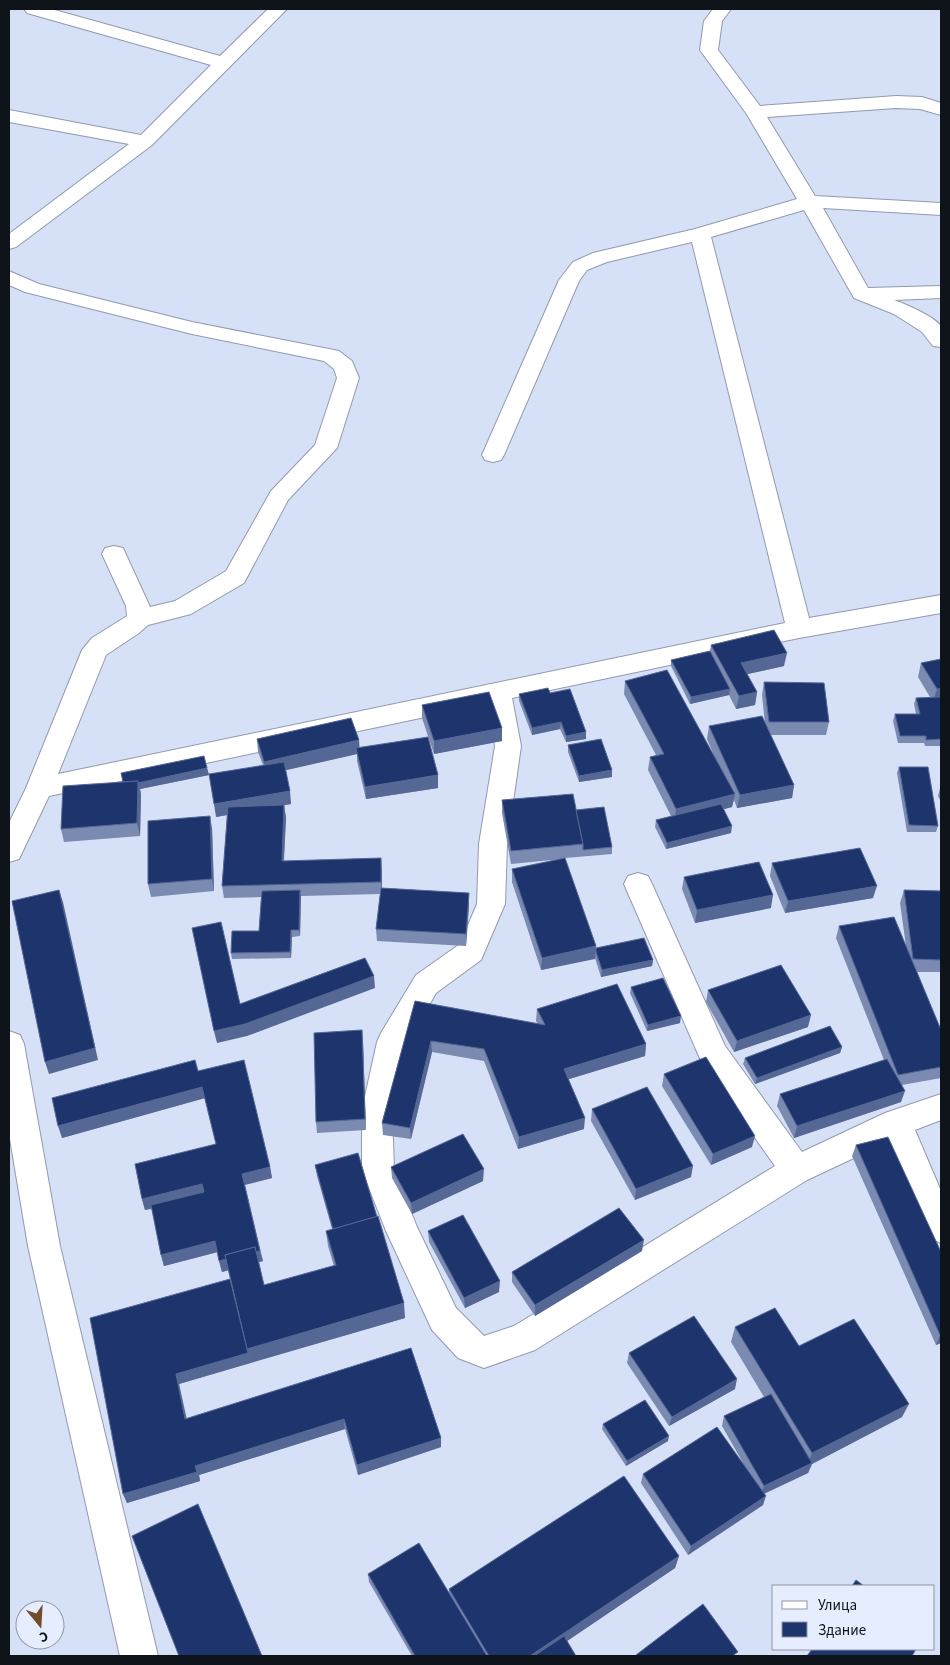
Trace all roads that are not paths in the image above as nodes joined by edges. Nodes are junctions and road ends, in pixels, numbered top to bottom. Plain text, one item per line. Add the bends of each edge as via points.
1 (33, 9) edge
2 (278, 9) edge
3 (722, 9) edge
4 (223, 63) junction
5 (941, 109) edge
6 (755, 112) junction
7 (9, 116) edge
8 (145, 141) junction
9 (809, 202) junction
10 (941, 209) edge
11 (700, 234) junction
12 (9, 243) edge
13 (9, 278) edge
14 (941, 292) edge
15 (861, 294) junction
16 (941, 341) edge
17 (493, 455) dead end
18 (114, 554) dead end
19 (941, 604) edge
20 (140, 618) junction
21 (799, 629) junction
22 (498, 692) junction
23 (39, 788) junction
24 (9, 851) edge
25 (638, 884) dead end
26 (9, 1044) edge
27 (941, 1107) edge
28 (896, 1122) junction
29 (796, 1170) junction
30 (941, 1228) edge
31 (139, 1656) edge

1 - 4 street
2 - 4 street
3 - 6 street via 713,20 709,50
4 - 8 street
5 - 6 street via 922,103 896,102
6 - 9 street
7 - 8 street
8 - 12 street
9 - 10 street
9 - 11 street
9 - 15 street
11 - 17 street via 600,257 580,266 569,280
11 - 21 street
13 - 20 street via 32,288 192,328 331,356 344,366 348,378 326,448 279,496 235,577 182,608
14 - 15 street
15 - 16 street via 901,310 930,327
18 - 20 street via 138,606
19 - 21 street
20 - 23 street via 130,628 104,640 95,650
21 - 22 street
22 - 23 street
22 - 29 street via 508,746 493,844 491,904 471,952 426,984 392,1042 377,1110 378,1170 402,1231 444,1319 470,1348 484,1352 523,1339
23 - 24 street
25 - 29 street via 713,1054
26 - 31 street via 44,1246
27 - 28 street
28 - 29 street
28 - 30 street

